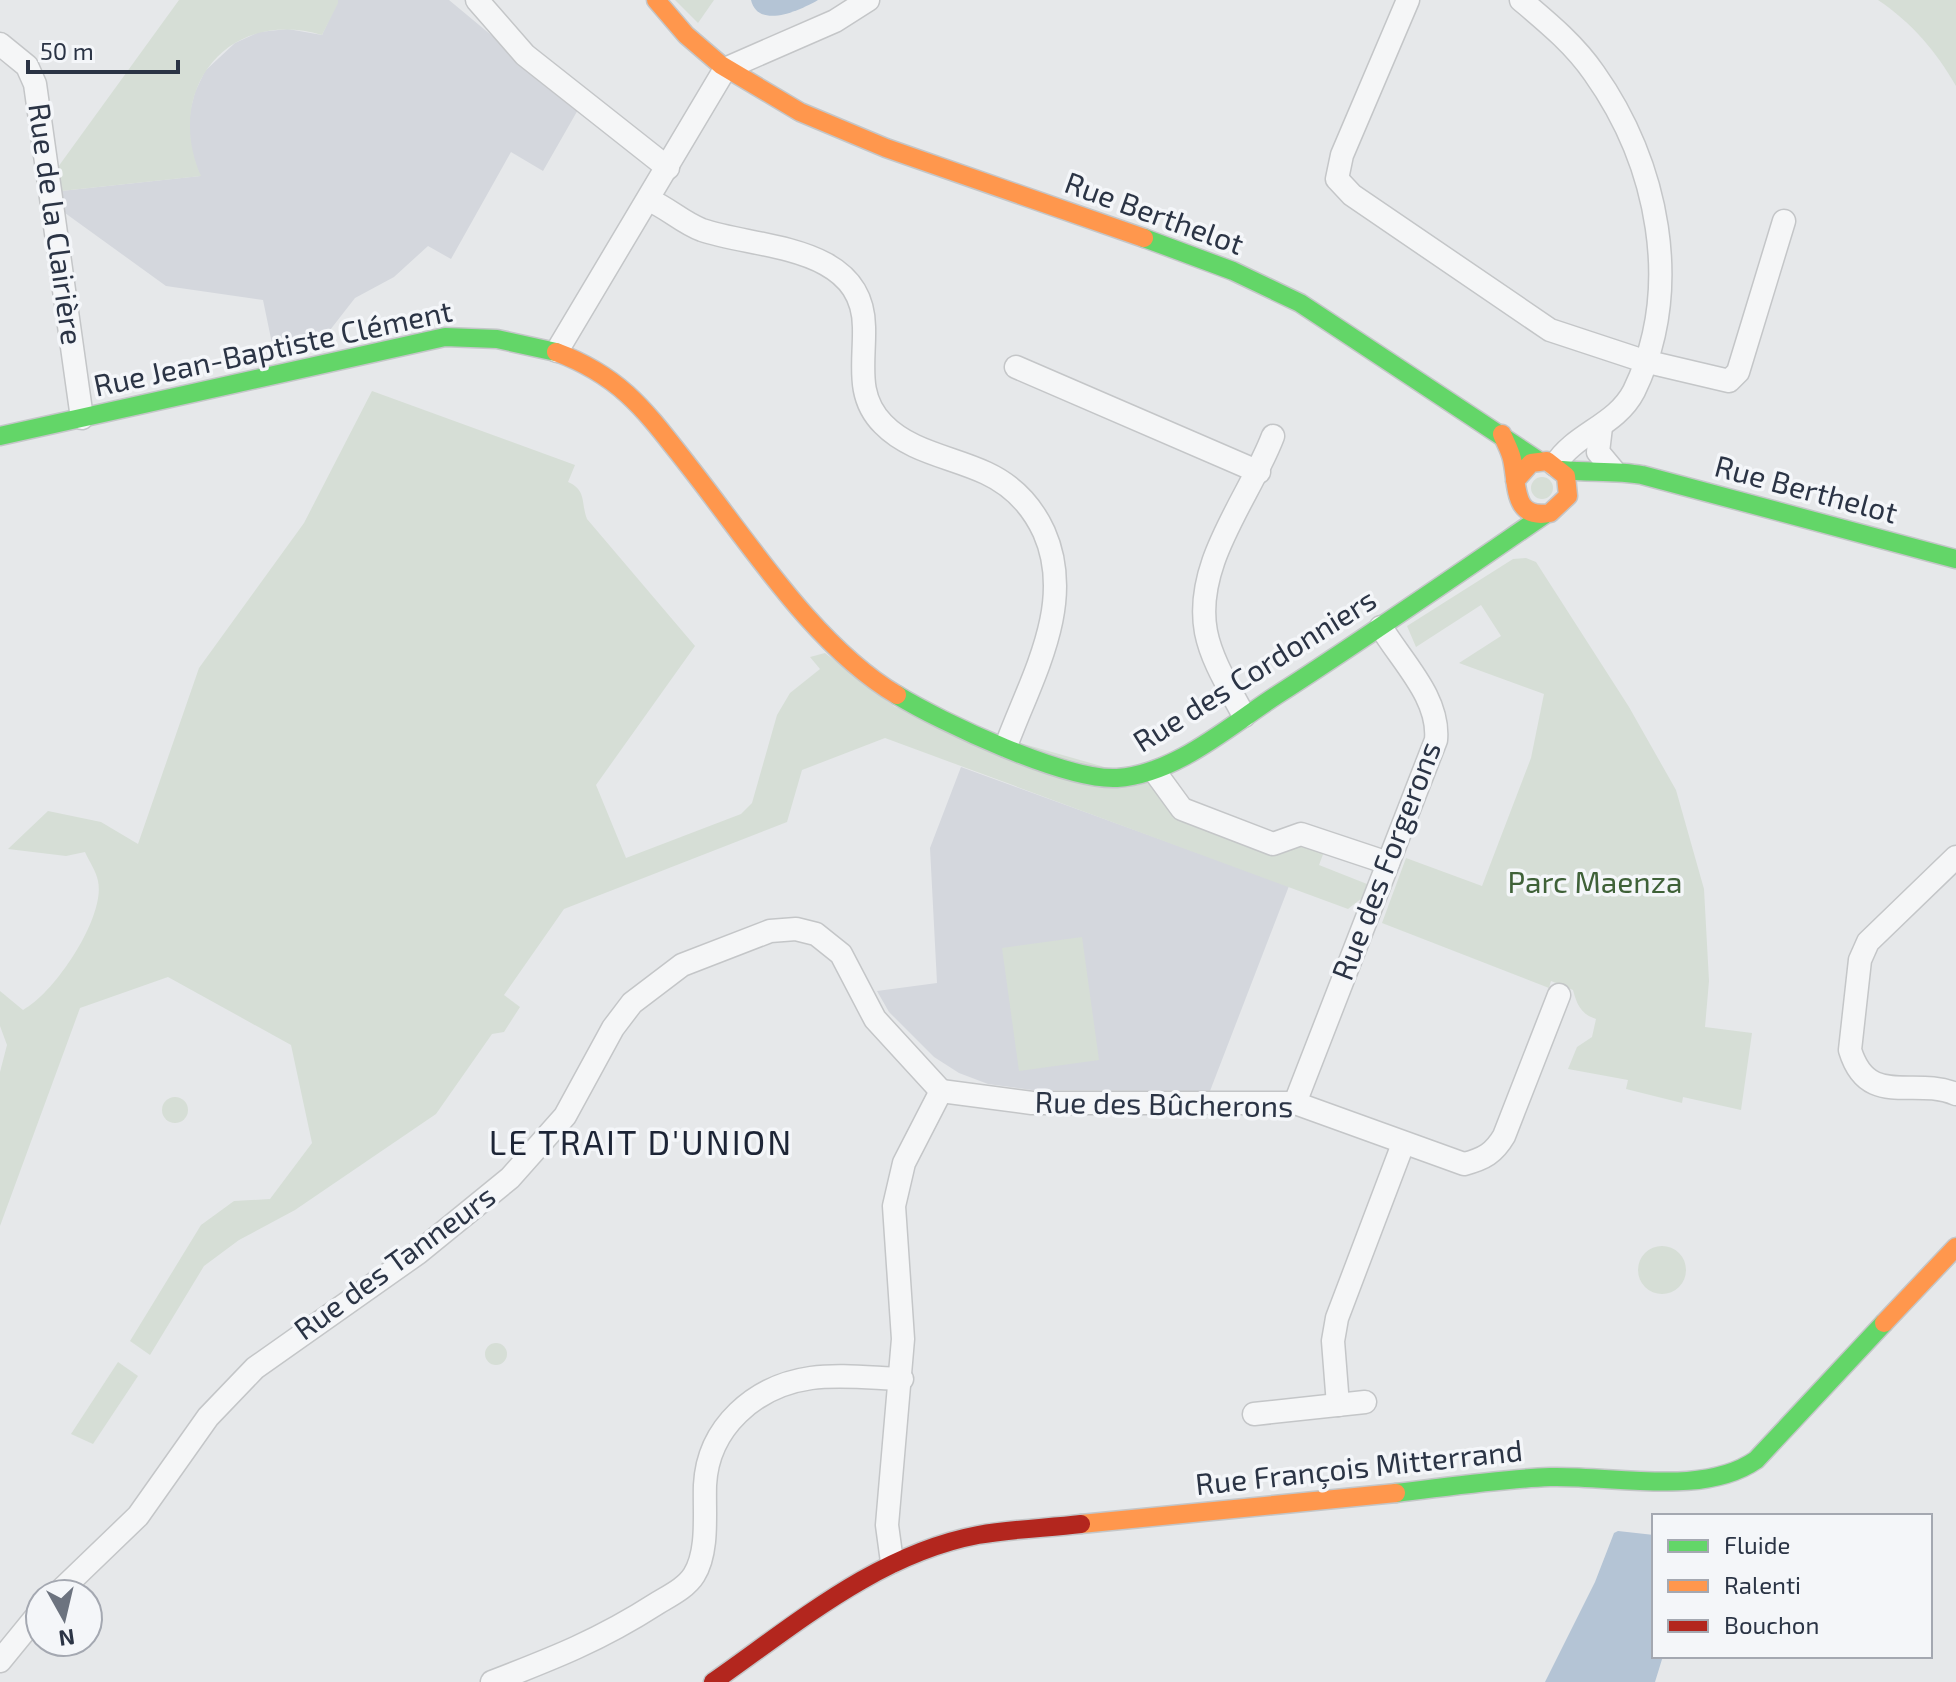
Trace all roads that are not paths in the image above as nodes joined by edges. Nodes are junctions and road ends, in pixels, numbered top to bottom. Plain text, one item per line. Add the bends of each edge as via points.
1 (477, 0) edge
2 (656, 0) edge
3 (868, 0) edge
4 (1408, 0) edge
5 (1521, 0) edge
6 (0, 44) edge
7 (725, 69) junction
8 (668, 168) junction
9 (649, 200) junction
10 (1784, 221) dead end
11 (557, 351) junction
12 (1644, 361) junction
13 (1016, 367) dead end
14 (82, 418) junction
15 (1601, 427) junction
16 (1502, 434) junction
17 (0, 436) edge
18 (1273, 436) dead end
19 (1552, 465) junction
20 (1613, 470) junction
21 (1259, 472) junction
22 (1642, 475) junction
23 (1515, 489) junction
24 (1568, 496) junction
25 (1544, 515) junction
26 (1505, 543) junction
27 (1956, 559) edge
28 (1381, 627) junction
29 (1244, 716) junction
30 (1006, 746) junction
31 (1155, 772) junction
32 (1956, 857) edge
33 (1388, 863) junction
34 (1559, 995) dead end
35 (941, 1091) junction
36 (1956, 1094) edge
37 (1295, 1103) junction
38 (1403, 1144) junction
39 (1956, 1247) edge
40 (902, 1379) junction
41 (1365, 1402) dead end
42 (1338, 1405) junction
43 (1254, 1414) dead end
44 (892, 1562) junction
45 (74, 1578) edge
46 (24, 1632) edge
47 (0, 1661) edge
48 (492, 1682) edge
49 (713, 1682) edge

1 - 8 street via 525,55
2 - 7 street, Rue Berthelot via 695,45
3 - 7 street via 835,21
4 - 12 street via 1342,155 1340,183 1539,325
5 - 12 street via 1595,73 1639,161 1661,254 1657,318
6 - 14 street, Rue de la Clairière via 27,66 35,84
7 - 8 street
7 - 16 street, Rue Berthelot via 855,137 1270,288 1318,313
8 - 9 street
9 - 11 street
9 - 30 street via 704,230 809,255 843,277 862,312 865,395 881,422 900,439 988,474 1019,494 1038,520 1050,547 1057,597
10 - 12 street via 1734,378
11 - 14 street, Rue Jean-Baptiste Clément via 490,335 445,337
11 - 30 street, Rue des Cordonniers via 635,398 824,637 871,680 938,720
12 - 15 street via 1633,392
13 - 21 street
14 - 17 street, Rue Jean-Baptiste Clément
15 - 19 street via 1572,444
15 - 20 street via 1598,452
16 - 19 street, Rue Berthelot
16 - 23 street via 1512,458
18 - 21 street
19 - 20 street, Rue Berthelot via 1589,473
19 - 23 street via 1524,467
19 - 24 street via 1568,483
20 - 22 street, Rue Berthelot
21 - 29 street via 1217,552 1204,600 1216,663
22 - 24 street, Rue Berthelot via 1610,477
22 - 27 street, Rue Berthelot
23 - 25 street via 1529,511
23 - 26 street
24 - 25 street
25 - 26 street, Rue des Cordonniers
26 - 28 street, Rue des Cordonniers
28 - 29 street, Rue des Cordonniers
28 - 33 street, Rue des Forgerons via 1438,721 1436,740
29 - 31 street, Rue des Cordonniers
30 - 31 street, Rue des Cordonniers via 1091,778
31 - 33 street via 1182,809 1273,844 1301,834
32 - 36 street via 1868,942 1860,960 1850,1050 1854,1064 1873,1085 1922,1086
33 - 37 street, Rue des Forgerons
34 - 38 street, Rue des Bûcherons via 1495,1151 1464,1164
35 - 37 street, Rue des Bûcherons via 1032,1103
35 - 40 street via 904,1163 894,1206
35 - 45 street, Rue des Tanneurs via 875,1019 841,954 816,934 770,931 682,965 632,1003 565,1116 510,1178 418,1253 255,1368 208,1417 138,1516
37 - 38 street, Rue des Bûcherons
38 - 42 street via 1337,1318 1333,1341
39 - 44 street, Rue François Mitterrand via 1756,1460 1727,1477 1680,1482 1549,1477 1167,1515 977,1535
40 - 44 street via 887,1525
40 - 48 street via 793,1381 744,1407 720,1432 711,1452 700,1561 693,1576 606,1636
41 - 42 street
42 - 43 street
44 - 49 street, Rue François Mitterrand via 813,1610
46 - 47 street

